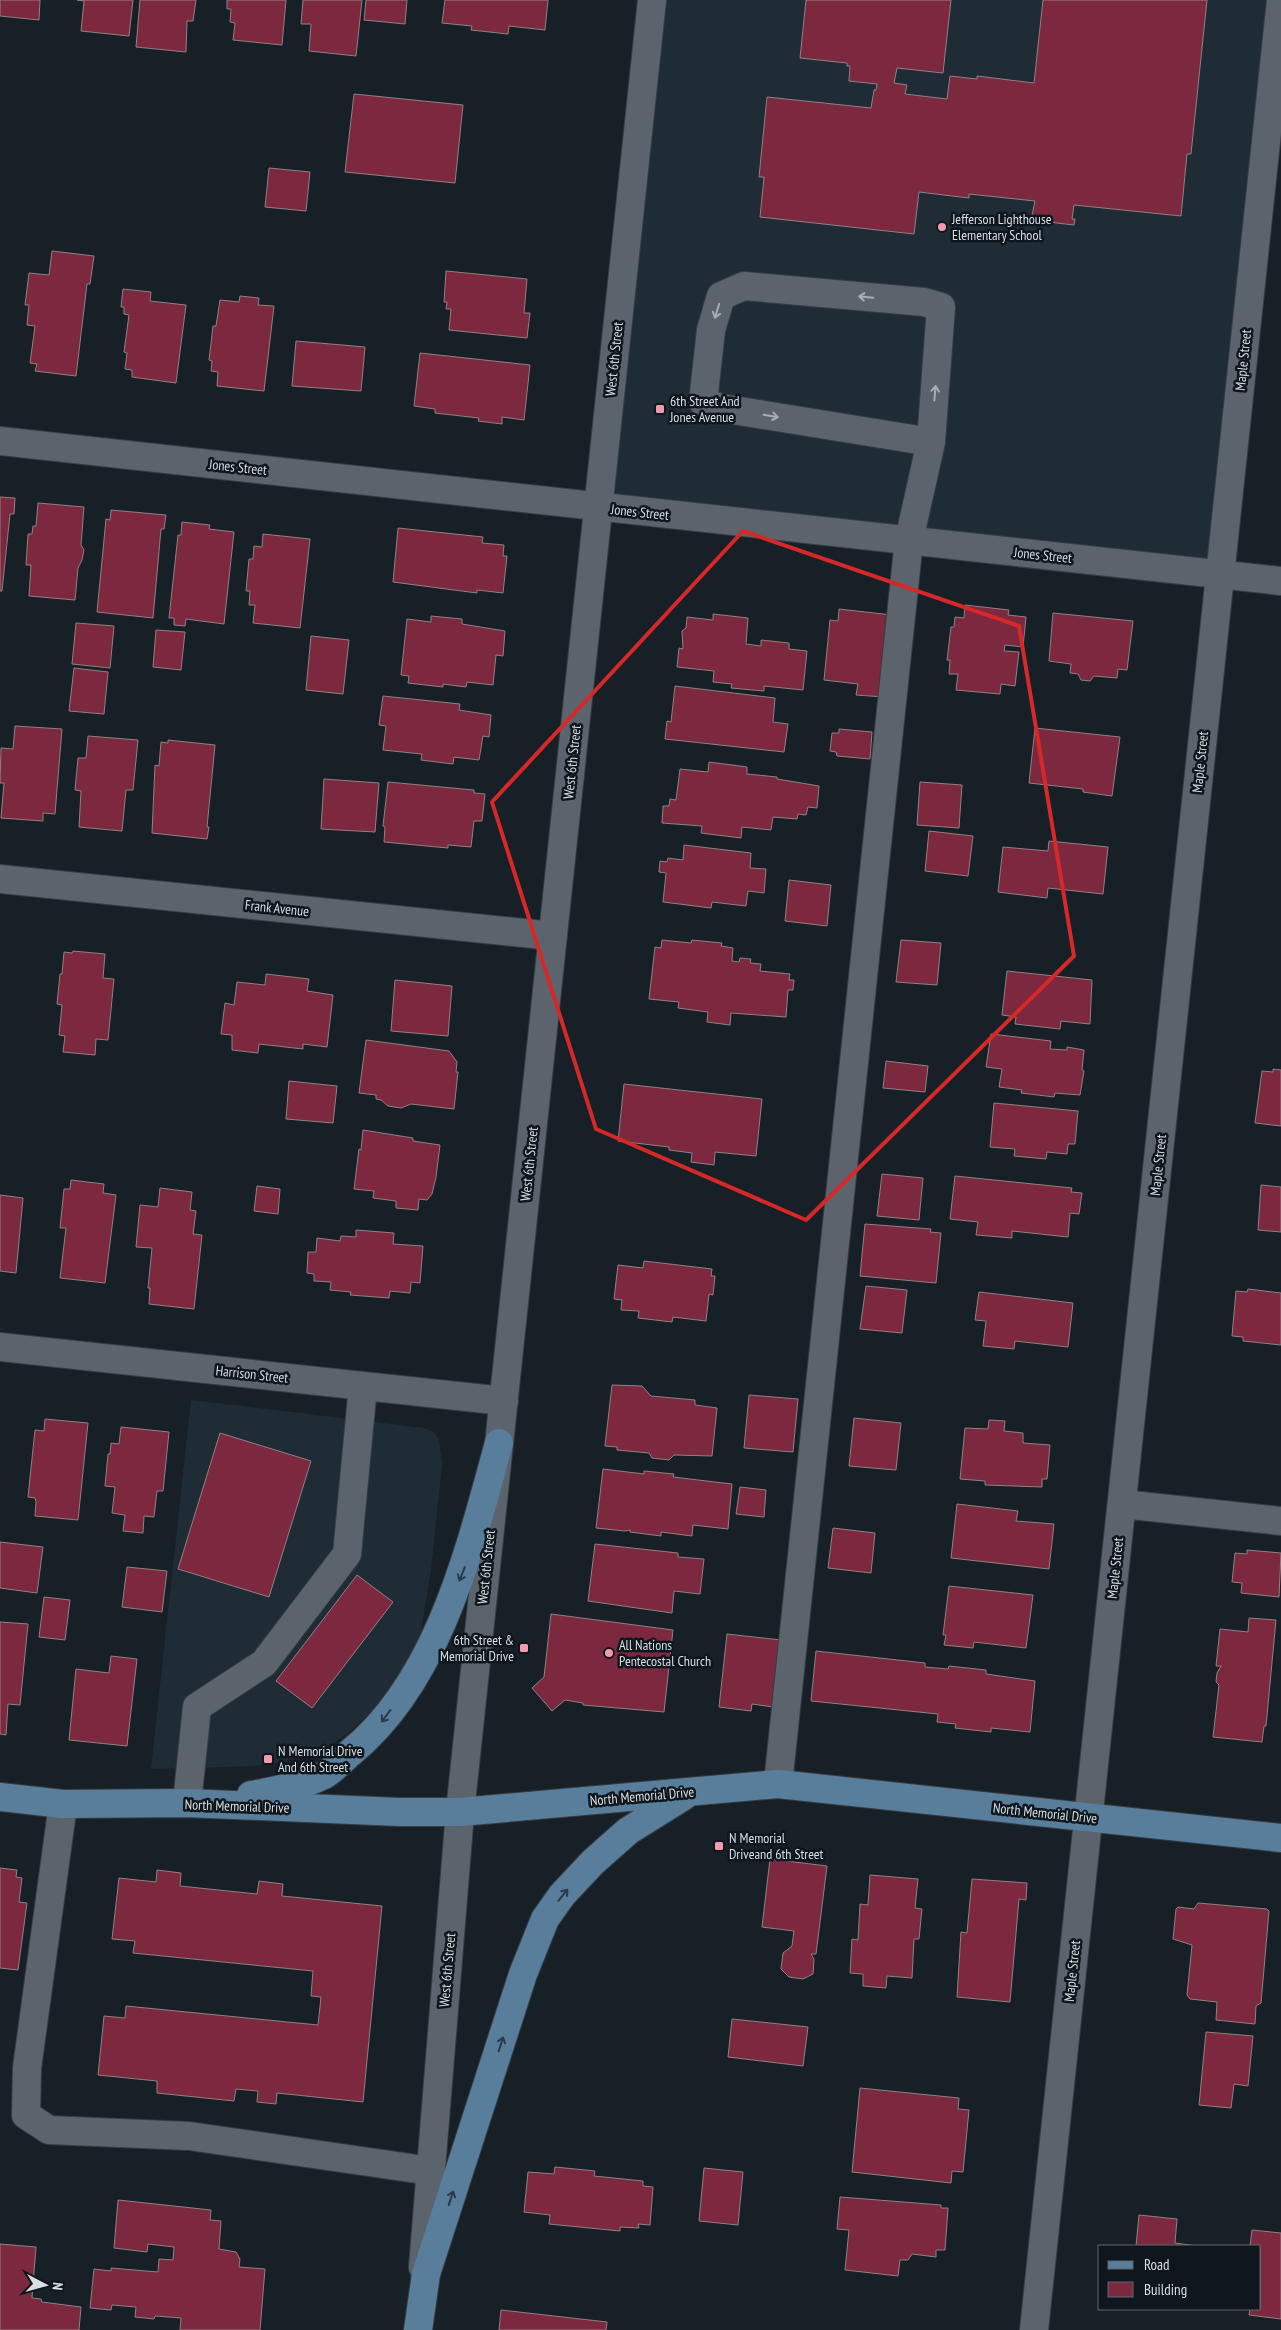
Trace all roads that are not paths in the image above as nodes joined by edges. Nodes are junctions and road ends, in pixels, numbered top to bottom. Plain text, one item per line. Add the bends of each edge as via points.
1 (652, 0) edge
2 (1281, 0) edge
3 (0, 441) edge
4 (931, 442) junction
5 (598, 507) junction
6 (909, 540) junction
7 (1220, 574) junction
8 (1281, 580) edge
9 (0, 879) edge
10 (553, 936) junction
11 (0, 1347) edge
12 (363, 1386) junction
13 (504, 1401) junction
14 (499, 1443) junction
15 (1122, 1504) junction
16 (1281, 1521) edge
17 (778, 1784) junction
18 (693, 1792) junction
19 (0, 1797) edge
20 (187, 1803) junction
21 (63, 1804) junction
22 (460, 1812) junction
23 (1088, 1817) junction
24 (1281, 1838) edge
25 (431, 2171) junction
26 (418, 2330) edge
27 (1034, 2330) edge

1 - 5 street, West 6th Street
2 - 7 street, Maple Street
3 - 5 street, Jones Street
4 -> 4 street via 941,307 924,302 744,286 721,296 711,330 703,402 721,408
4 - 6 street
5 - 6 street, Jones Street
5 - 10 street, West 6th Street
6 - 7 street, Jones Street
6 - 17 street
7 - 8 street, Jones Street
7 - 15 street, Maple Street
9 - 10 street, Frank Avenue
10 - 13 street, West 6th Street
11 - 12 street, Harrison Street
12 - 13 street, Harrison Street
12 - 20 street via 347,1554 264,1662 197,1707
13 - 14 street, West 6th Street
14 -> 20 main road via 466,1562 433,1644 372,1736 325,1774 278,1791
14 - 22 street, West 6th Street
15 - 16 street
15 - 23 street, Maple Street
17 - 18 main road, North Memorial Drive
17 - 23 main road, North Memorial Drive
18 - 22 main road, North Memorial Drive
26 -> 18 main road via 426,2274 523,1974 545,1919 574,1882 628,1831
19 - 21 main road, North Memorial Drive
20 - 21 main road, North Memorial Drive
20 - 22 main road, North Memorial Drive
21 - 25 street via 27,2068 26,2116 49,2130 189,2136
22 - 25 street, West 6th Street
23 - 24 main road, North Memorial Drive
23 - 27 street, Maple Street
25 - 26 street, West 6th Street

